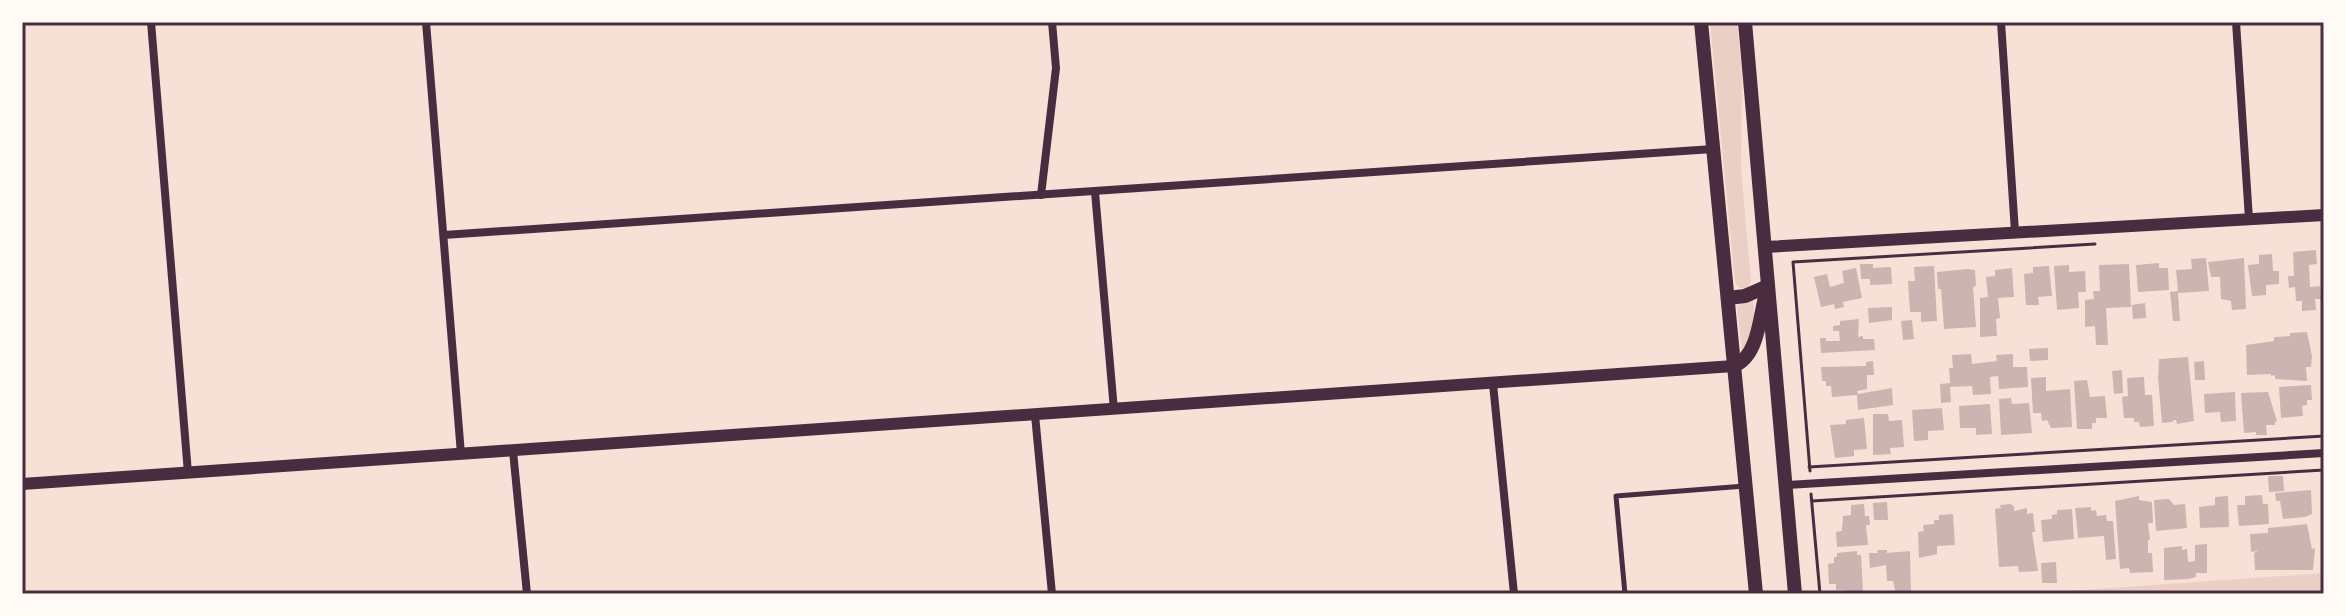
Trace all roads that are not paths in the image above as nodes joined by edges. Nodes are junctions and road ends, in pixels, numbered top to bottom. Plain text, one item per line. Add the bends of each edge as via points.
1 (151, 22) edge
2 (426, 22) edge
3 (1052, 22) edge
4 (1701, 22) edge
5 (1745, 22) edge
6 (2001, 22) edge
7 (2236, 22) edge
8 (1713, 149) junction
9 (1095, 192) junction
10 (1041, 195) junction
11 (2324, 215) edge
12 (2249, 219) junction
13 (2015, 232) junction
14 (444, 235) junction
15 (1765, 247) junction
16 (1768, 286) junction
17 (1728, 298) junction
18 (1734, 366) junction
19 (1493, 384) junction
20 (1114, 410) junction
21 (1035, 415) junction
22 (513, 451) junction
23 (2324, 453) edge
24 (461, 454) junction
25 (188, 473) junction
26 (22, 484) edge
27 (1787, 485) junction
28 (1746, 486) junction
29 (527, 594) edge
30 (1052, 594) edge
31 (1514, 594) edge
32 (1625, 594) edge
33 (1756, 594) edge
34 (1795, 594) edge

1 - 25 street
2 - 14 street
3 - 10 street via 1056,68
4 - 8 main road
5 - 15 main road
6 - 13 street
7 - 12 street
8 - 9 street
8 - 17 main road
9 - 10 street
9 - 20 street
10 - 14 street
11 - 12 street
12 - 13 street
13 - 15 street
14 - 24 street
15 - 16 main road
16 - 17 main road
16 - 18 main road via 1752,346
16 - 27 main road
17 - 18 main road
18 - 19 street
18 - 28 main road
19 - 20 street
19 - 31 street
20 - 21 street
21 - 22 street
21 - 30 street
22 - 24 street
22 - 29 street
23 - 27 street
24 - 25 street
25 - 26 street
27 - 34 main road
28 - 32 lane via 1616,496
28 - 33 main road

